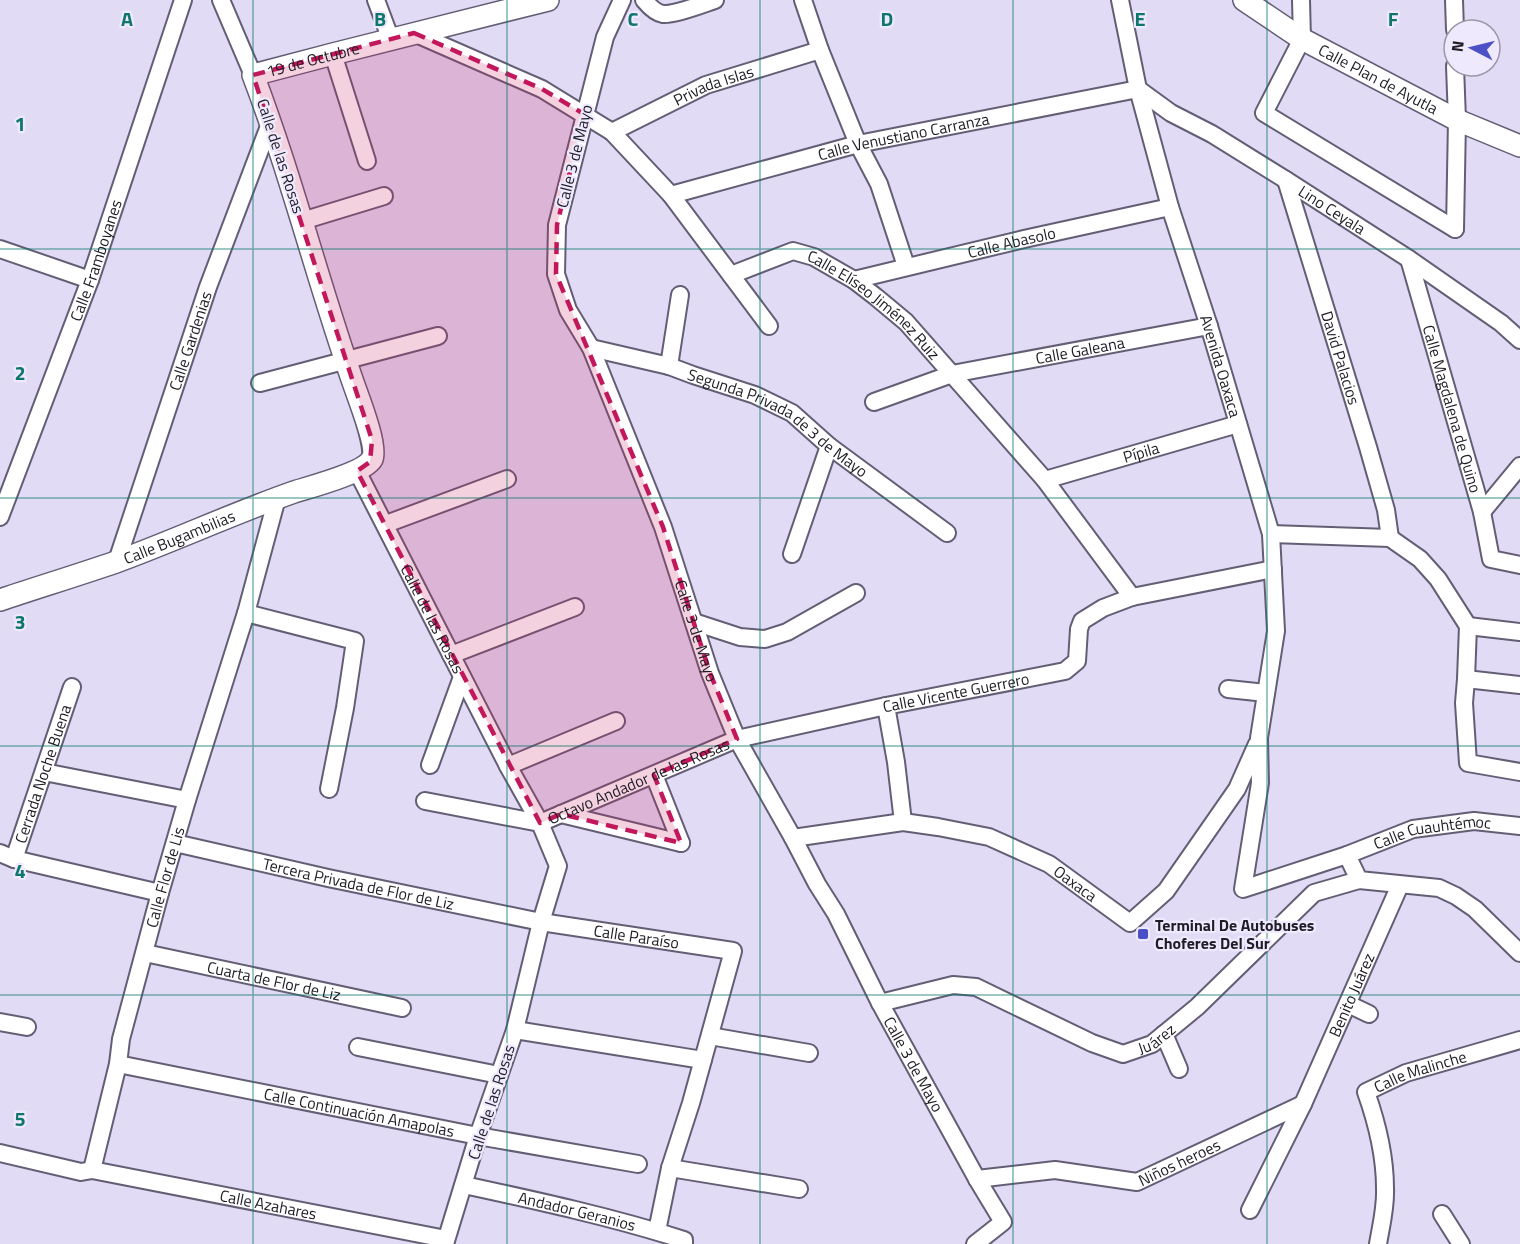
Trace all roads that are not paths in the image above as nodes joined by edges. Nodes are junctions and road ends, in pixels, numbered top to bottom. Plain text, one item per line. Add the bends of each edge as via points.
1 (183, 0) edge
2 (221, 0) edge
3 (376, 0) edge
4 (548, 0) edge
5 (622, 0) edge
6 (644, 0) edge
7 (715, 0) edge
8 (803, 0) edge
9 (1120, 0) edge
10 (1244, 0) edge
11 (1301, 0) edge
12 (1454, 0) edge
13 (1455, 18) edge
14 (414, 33) junction
15 (1302, 39) junction
16 (391, 40) junction
17 (820, 50) junction
18 (333, 54) junction
19 (253, 75) junction
20 (1455, 78) edge
21 (1138, 89) junction
22 (585, 114) junction
23 (1456, 120) junction
24 (271, 121) junction
25 (612, 132) junction
26 (858, 144) junction
27 (1520, 146) edge
28 (367, 161) dead end
29 (1286, 180) junction
30 (671, 195) junction
31 (384, 196) dead end
32 (1170, 207) junction
33 (302, 221) junction
34 (0, 249) edge
35 (1409, 259) junction
36 (906, 266) junction
37 (731, 275) junction
38 (90, 280) junction
39 (854, 280) junction
40 (680, 296) dead end
41 (769, 326) dead end
42 (1209, 326) junction
43 (438, 336) dead end
44 (1520, 340) edge
45 (591, 348) junction
46 (345, 360) junction
47 (669, 366) junction
48 (952, 374) junction
49 (260, 383) dead end
50 (874, 402) dead end
51 (1238, 424) junction
52 (829, 446) junction
53 (1520, 466) edge
54 (357, 471) junction
55 (507, 479) dead end
56 (1045, 480) junction
57 (277, 498) junction
58 (1482, 512) junction
59 (0, 517) edge
60 (386, 524) junction
61 (947, 533) dead end
62 (1271, 534) junction
63 (1390, 538) junction
64 (792, 554) dead end
65 (117, 561) junction
66 (1520, 565) edge
67 (1273, 568) junction
68 (856, 593) dead end
69 (1132, 597) junction
70 (0, 600) edge
71 (575, 608) dead end
72 (246, 613) junction
73 (694, 622) junction
74 (1468, 626) junction
75 (1520, 632) edge
76 (451, 655) junction
77 (462, 677) junction
78 (1466, 679) junction
79 (1520, 685) edge
80 (72, 687) dead end
81 (1228, 689) dead end
82 (1266, 693) junction
83 (886, 706) junction
84 (616, 721) dead end
85 (1259, 738) junction
86 (736, 739) junction
87 (430, 765) dead end
88 (508, 766) junction
89 (44, 772) junction
90 (1520, 772) edge
91 (654, 775) junction
92 (329, 789) dead end
93 (187, 800) junction
94 (425, 801) dead end
95 (561, 814) junction
96 (903, 822) junction
97 (540, 824) junction
98 (1520, 826) edge
99 (794, 838) junction
100 (175, 843) junction
101 (1347, 855) junction
102 (7, 856) edge
103 (1359, 880) junction
104 (1400, 885) junction
105 (160, 893) junction
106 (541, 922) junction
107 (1520, 952) edge
108 (145, 953) junction
109 (880, 1003) junction
110 (1348, 1004) junction
111 (402, 1008) dead end
112 (1369, 1014) dead end
113 (0, 1022) edge
114 (27, 1027) dead end
115 (514, 1030) junction
116 (1164, 1034) junction
117 (710, 1036) junction
118 (1520, 1040) edge
119 (358, 1047) dead end
120 (810, 1053) dead end
121 (703, 1060) junction
122 (118, 1064) junction
123 (1179, 1069) dead end
124 (499, 1075) junction
125 (1303, 1104) junction
126 (478, 1136) junction
127 (0, 1152) edge
128 (638, 1164) dead end
129 (670, 1168) junction
130 (92, 1170) junction
131 (977, 1179) junction
132 (464, 1185) junction
133 (799, 1189) dead end
134 (1250, 1210) dead end
135 (1442, 1214) dead end
136 (657, 1231) junction
137 (446, 1241) edge
138 (684, 1244) edge
139 (975, 1244) edge
140 (1378, 1244) edge
141 (1461, 1244) edge

1 - 38 street, Calle Framboyanes
2 - 19 street, Calle de las Rosas
3 - 16 street
4 - 14 street, 19 de Octubre
5 - 22 street, Calle 3 de Mayo via 605,37
6 - 7 street via 664,14
8 - 17 street
9 - 21 street, Avenida Oaxaca
10 - 15 street, Calle Plan de Ayutla
11 - 15 street
12 - 13 street
14 - 16 street, 19 de Octubre
14 - 22 street via 542,89
15 - 23 street, Calle Plan de Ayutla
15 - 23 street via 1264,113 1455,229
16 - 18 street, 19 de Octubre
17 - 25 street, Privada Islas via 706,85
17 - 26 street
18 - 19 street, 19 de Octubre
18 - 28 street
19 - 24 street, Calle de las Rosas
20 - 23 street
21 - 26 street, Calle Venustiano Carranza
21 - 29 street, Lino Ceyala via 1171,113
21 - 32 street, Avenida Oaxaca
22 - 25 street
22 - 45 street, Calle 3 de Mayo via 557,225 556,274 568,310
23 - 27 street, Calle Plan de Ayutla
24 - 33 street, Calle de las Rosas
24 - 65 street, Calle Gardenias via 208,287
25 - 30 street
26 - 30 street, Calle Venustiano Carranza
26 - 36 street via 879,184
29 - 35 street, Lino Ceyala
29 - 63 street, David Palacios via 1368,447
30 - 37 street
31 - 33 street
32 - 36 street, Calle Abasolo
32 - 42 street, Avenida Oaxaca
33 - 46 street, Calle de las Rosas
34 - 38 street
35 - 44 street, Lino Ceyala
35 - 58 street, Calle Magdalena de Quino
36 - 39 street, Calle Abasolo
37 - 39 street, Calle Elíseo Jiménez Ruiz via 793,251 814,257
37 - 41 street
38 - 59 street, Calle Framboyanes
39 - 48 street, Calle Elíseo Jiménez Ruiz via 906,322
40 - 47 street
42 - 48 street, Calle Galeana
42 - 51 street, Avenida Oaxaca
43 - 46 street
45 - 47 street, Segunda Privada de 3 de Mayo
45 - 73 street, Calle 3 de Mayo via 663,527
46 - 49 street
46 - 54 street, Calle de las Rosas via 374,455
47 - 52 street, Segunda Privada de 3 de Mayo via 755,395 792,413
48 - 50 street, Calle Galeana
48 - 56 street, Calle Elíseo Jiménez Ruiz
51 - 56 street, Pípila
51 - 62 street, Avenida Oaxaca
52 - 61 street, Segunda Privada de 3 de Mayo
52 - 64 street
53 - 58 street
54 - 57 street, Calle Bugambilias
54 - 60 street, Calle de las Rosas
55 - 60 street
56 - 69 street, Calle Elíseo Jiménez Ruiz
57 - 65 street, Calle Bugambilias
57 - 72 street, Calle Flor de Lis
58 - 66 street, Calle Magdalena de Quino via 1491,559
60 - 76 street, Calle de las Rosas
62 - 63 street
62 - 67 street, Avenida Oaxaca
63 - 74 street via 1420,559 1438,579
65 - 70 street, Calle Bugambilias
67 - 69 street
67 - 82 street, Avenida Oaxaca via 1276,631
68 - 73 street via 787,632 765,639 740,637
69 - 83 street, Calle Vicente Guerrero via 1102,608 1082,621 1077,661 1065,671
71 - 76 street
72 - 92 street via 355,641
72 - 93 street, Calle Flor de Lis
73 - 86 street, Calle 3 de Mayo
74 - 75 street
74 - 78 street
76 - 77 street, Calle de las Rosas
77 - 87 street
77 - 88 street, Calle de las Rosas
78 - 79 street
78 - 90 street via 1468,764
80 - 89 street, Cerrada Noche Buena
81 - 82 street
82 - 85 street, Avenida Oaxaca
83 - 86 street, Calle Vicente Guerrero
83 - 96 street
84 - 88 street
85 - 96 street, Oaxaca via 1237,789 1166,891 1131,923 1049,864 989,837
85 - 101 street, Calle Cuauhtémoc via 1260,783 1243,889
86 - 91 street, Octavo Andador de las Rosas
86 - 99 street, Calle 3 de Mayo
88 - 97 street, Calle de las Rosas
89 - 93 street
89 - 102 street, Cerrada Noche Buena
91 - 95 street, Octavo Andador de las Rosas
91 - 95 street via 681,843
93 - 100 street, Calle Flor de Lis
94 - 97 street
95 - 97 street, Octavo Andador de las Rosas
96 - 99 street, Oaxaca
97 - 106 street, Calle de las Rosas via 558,866
98 - 101 street, Calle Cuauhtémoc via 1474,821 1413,829
99 - 109 street, Calle 3 de Mayo
100 - 105 street, Calle Flor de Lis
100 - 106 street, Tercera Privada de Flor de Liz
101 - 103 street
102 - 105 street
103 - 104 street
103 - 116 street, Juárez via 1314,893
104 - 107 street via 1440,888 1456,896
104 - 110 street, Benito Juárez
105 - 108 street, Calle Flor de Lis
106 - 115 street, Calle de las Rosas
106 - 117 street, Calle Paraíso via 733,951
108 - 111 street, Cuarta de Flor de Liz
108 - 122 street, Calle Flor de Lis
109 - 116 street, Juárez via 953,986 976,987 1123,1054 1152,1044
109 - 131 street, Calle 3 de Mayo
110 - 112 street
110 - 125 street, Benito Juárez
113 - 114 street
115 - 121 street
115 - 124 street, Calle de las Rosas
116 - 123 street
117 - 120 street
117 - 121 street
118 - 140 street, Calle Malinche via 1406,1073 1366,1092 1384,1162 1386,1190
119 - 124 street
121 - 129 street
122 - 126 street, Calle Continuación Amapolas
122 - 130 street, Calle Flor de Lis
124 - 126 street, Calle de las Rosas
125 - 131 street, Niños heroes via 1137,1182 1055,1170
125 - 134 street, Benito Juárez
126 - 128 street, Calle Continuación Amapolas
126 - 132 street, Calle de las Rosas
127 - 130 street via 81,1172
129 - 133 street
129 - 136 street
130 - 137 street, Calle Azahares
131 - 139 street, Calle 3 de Mayo via 1003,1222
132 - 136 street, Andador Geranios
132 - 137 street, Calle de las Rosas
135 - 141 street
136 - 138 street, Andador Geranios via 684,1240

